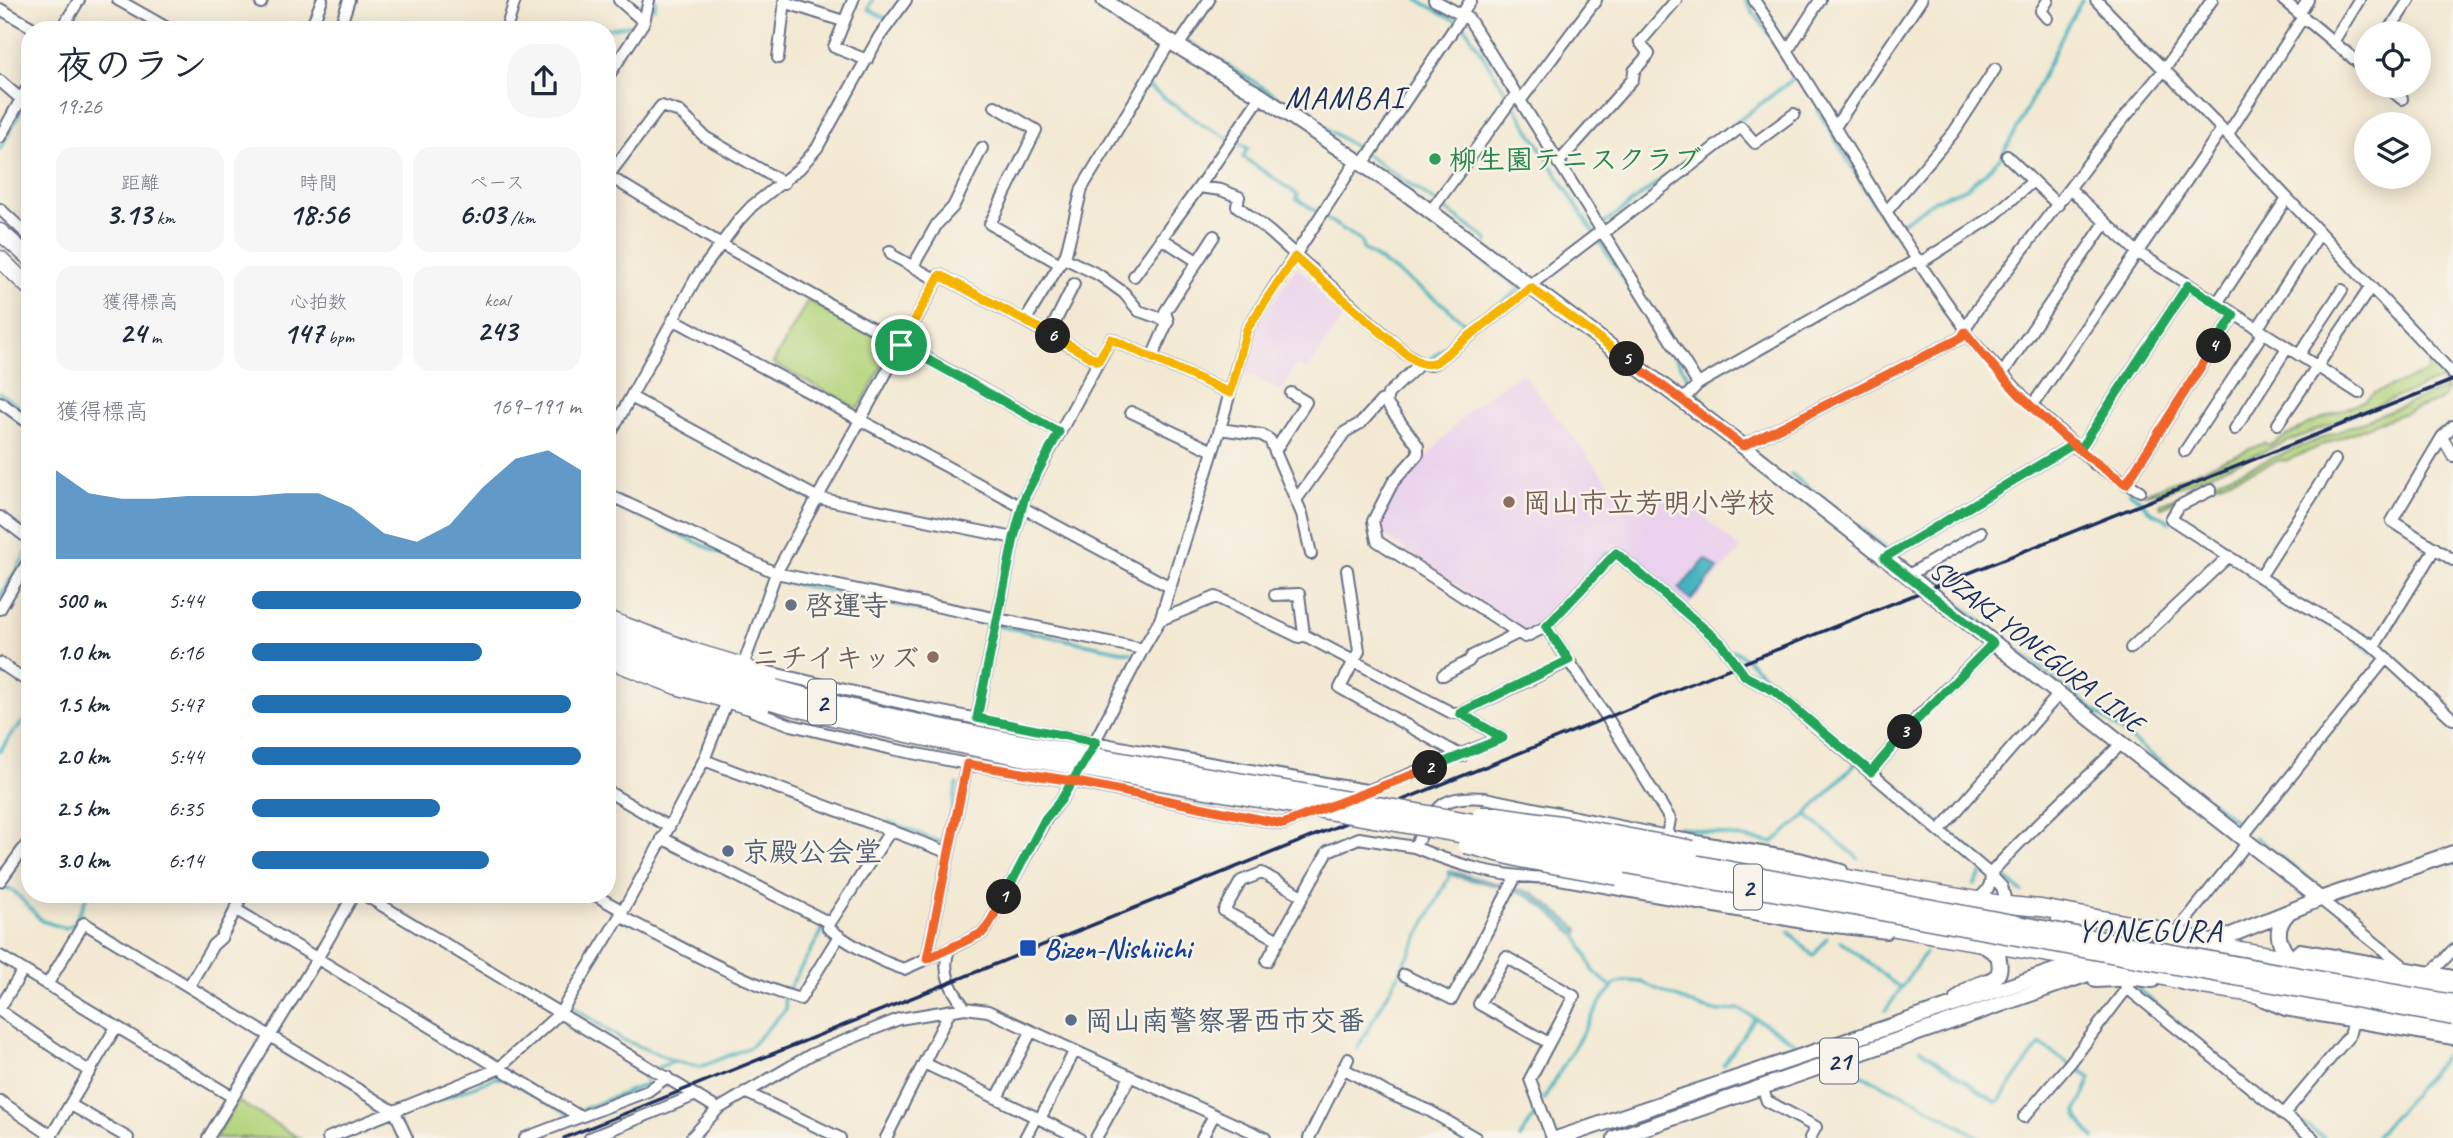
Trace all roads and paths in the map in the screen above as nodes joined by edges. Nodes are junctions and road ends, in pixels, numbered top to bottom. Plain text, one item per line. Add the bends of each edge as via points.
1 (79, 0) edge
2 (118, 0) edge
3 (322, 0) edge
4 (349, 0) edge
5 (515, 0) edge
6 (619, 0) edge
7 (649, 0) edge
8 (853, 0) edge
9 (906, 0) edge
10 (1104, 0) edge
11 (1209, 0) edge
12 (1434, 0) edge
13 (1471, 0) edge
14 (1596, 0) edge
15 (1676, 0) edge
16 (1754, 0) edge
17 (1820, 0) edge
18 (1921, 0) edge
19 (2048, 0) edge
20 (2096, 0) edge
21 (2213, 0) edge
22 (2283, 0) edge
23 (2308, 0) edge
24 (2359, 0) edge
25 (2410, 0) edge
26 (784, 1) edge
27 (0, 9) edge
28 (2301, 15) junction
29 (1461, 18) junction
30 (2047, 18) dead end
31 (21, 21) edge
32 (70, 21) edge
33 (155, 21) edge
34 (314, 21) edge
35 (342, 21) edge
36 (509, 21) edge
37 (2395, 21) edge
38 (644, 22) junction
39 (843, 22) junction
40 (2333, 42) junction
41 (1174, 44) junction
42 (1788, 50) junction
43 (778, 58) dead end
44 (2354, 58) edge
45 (867, 60) junction
46 (616, 64) edge
47 (1996, 69) dead end
48 (2164, 70) junction
49 (0, 81) edge
50 (21, 95) edge
51 (1261, 96) junction
52 (1515, 99) junction
53 (21, 104) edge
54 (995, 106) dead end
55 (1794, 114) dead end
56 (1835, 127) junction
57 (2225, 132) junction
58 (0, 137) edge
59 (982, 148) dead end
60 (2007, 156) dead end
61 (1364, 159) junction
62 (1558, 163) junction
63 (616, 165) edge
64 (616, 180) edge
65 (2033, 181) junction
66 (783, 183) junction
67 (1199, 187) junction
68 (2070, 189) junction
69 (2287, 198) junction
70 (2058, 205) junction
71 (1434, 206) junction
72 (0, 209) edge
73 (1886, 212) junction
74 (0, 219) edge
75 (2105, 223) junction
76 (21, 229) edge
77 (0, 232) edge
78 (1599, 232) junction
79 (2320, 233) junction
80 (21, 236) edge
81 (1214, 236) dead end
82 (1161, 238) junction
83 (721, 244) junction
84 (0, 249) edge
85 (21, 250) edge
86 (890, 251) dead end
87 (2137, 253) junction
88 (1295, 257) junction
89 (0, 259) edge
90 (1062, 261) junction
91 (1198, 261) junction
92 (1916, 262) junction
93 (21, 266) edge
94 (913, 266) junction
95 (0, 270) edge
96 (1134, 276) dead end
97 (937, 280) junction
98 (21, 281) edge
99 (21, 284) edge
100 (1074, 284) dead end
101 (2188, 285) junction
102 (1530, 287) junction
103 (2370, 288) junction
104 (2342, 290) dead end
105 (2217, 303) junction
106 (2234, 315) junction
107 (673, 319) junction
108 (1025, 321) junction
109 (1168, 321) junction
110 (1965, 331) junction
111 (2260, 331) junction
112 (1049, 334) junction
113 (901, 345) junction
114 (2287, 348) junction
115 (2299, 355) junction
116 (1152, 357) junction
117 (1098, 361) junction
118 (1424, 364) junction
119 (2317, 367) junction
120 (2002, 374) junction
121 (2453, 374) edge
122 (1695, 386) junction
123 (1230, 393) junction
124 (1291, 393) dead end
125 (2360, 393) dead end
126 (631, 397) junction
127 (1387, 399) junction
128 (1682, 401) junction
129 (0, 402) edge
130 (2032, 406) junction
131 (1131, 412) dead end
132 (21, 417) edge
133 (861, 419) junction
134 (616, 424) edge
135 (2278, 424) dead end
136 (2453, 426) edge
137 (1220, 429) junction
138 (2235, 429) dead end
139 (1059, 432) junction
140 (2442, 437) junction
141 (1743, 446) junction
142 (2077, 446) junction
143 (1213, 451) junction
144 (1275, 451) junction
145 (2185, 451) dead end
146 (2453, 456) edge
147 (2335, 460) dead end
148 (2126, 484) junction
149 (2211, 490) dead end
150 (2140, 491) dead end
151 (616, 498) edge
152 (818, 498) junction
153 (1296, 500) junction
154 (1022, 508) junction
155 (0, 517) edge
156 (1981, 532) dead end
157 (21, 533) edge
158 (1014, 538) junction
159 (2435, 548) junction
160 (1311, 554) dead end
161 (1889, 555) junction
162 (2227, 559) junction
163 (2453, 560) edge
164 (1347, 570) dead end
165 (21, 573) edge
166 (1912, 573) junction
167 (775, 577) junction
168 (2260, 577) junction
169 (1170, 587) junction
170 (1275, 595) dead end
171 (0, 609) edge
172 (1160, 620) junction
173 (616, 622) edge
174 (996, 623) junction
175 (1546, 627) junction
176 (1518, 633) junction
177 (616, 635) edge
178 (1304, 635) junction
179 (1993, 643) junction
180 (2374, 647) junction
181 (2131, 648) dead end
182 (1143, 649) junction
183 (616, 650) edge
184 (1569, 660) junction
185 (1354, 661) junction
186 (2384, 661) junction
187 (0, 663) edge
188 (616, 663) edge
189 (743, 667) junction
190 (1443, 675) dead end
191 (21, 677) edge
192 (2059, 694) junction
193 (727, 701) junction
194 (816, 701) junction
195 (1460, 713) junction
196 (977, 718) junction
197 (2453, 719) edge
198 (1096, 742) junction
199 (2122, 743) junction
200 (957, 745) junction
201 (1043, 754) junction
202 (1462, 755) junction
203 (704, 760) junction
204 (967, 764) junction
205 (1873, 770) junction
206 (1072, 781) junction
207 (1369, 790) junction
208 (616, 796) edge
209 (1444, 816) junction
210 (1408, 824) junction
211 (1620, 826) junction
212 (669, 827) junction
213 (1943, 827) junction
214 (887, 829) junction
215 (1667, 836) junction
216 (662, 838) junction
217 (2245, 839) junction
218 (1414, 847) junction
219 (21, 852) edge
220 (947, 852) junction
221 (2453, 853) edge
222 (1989, 870) junction
223 (1, 880) edge
224 (1869, 882) junction
225 (1512, 884) junction
226 (1609, 887) junction
227 (1303, 896) junction
228 (2320, 899) junction
229 (1975, 900) junction
230 (239, 903) edge
231 (349, 903) edge
232 (377, 903) edge
233 (606, 903) edge
234 (2007, 905) junction
235 (235, 909) junction
236 (2288, 912) junction
237 (622, 914) junction
238 (828, 922) junction
239 (839, 936) junction
240 (2229, 936) junction
241 (1945, 937) junction
242 (1279, 940) junction
243 (1972, 940) junction
244 (2182, 942) junction
245 (2211, 943) junction
246 (949, 948) junction
247 (2453, 950) edge
248 (0, 956) edge
249 (2290, 958) junction
250 (317, 959) junction
251 (927, 959) junction
252 (1267, 961) dead end
253 (2094, 963) junction
254 (2403, 966) junction
255 (23, 970) junction
256 (1404, 975) dead end
257 (2124, 978) junction
258 (2445, 980) edge
259 (2064, 984) junction
260 (47, 985) junction
261 (189, 986) junction
262 (2203, 986) junction
263 (2248, 995) junction
264 (2453, 1003) edge
265 (1948, 1006) junction
266 (965, 1007) junction
267 (0, 1009) edge
268 (950, 1011) junction
269 (560, 1013) junction
270 (2453, 1017) edge
271 (2353, 1021) junction
272 (116, 1027) junction
273 (2453, 1029) edge
274 (1031, 1032) junction
275 (270, 1035) junction
276 (2453, 1039) edge
277 (1549, 1043) junction
278 (1074, 1052) junction
279 (924, 1063) junction
280 (498, 1069) junction
281 (90, 1072) junction
282 (658, 1072) junction
283 (1130, 1077) junction
284 (1762, 1087) junction
285 (745, 1092) junction
286 (696, 1095) junction
287 (231, 1096) junction
288 (997, 1098) junction
289 (0, 1101) edge
290 (71, 1105) junction
291 (718, 1108) junction
292 (2286, 1112) junction
293 (575, 1114) junction
294 (1214, 1115) junction
295 (397, 1116) junction
296 (2024, 1117) dead end
297 (1038, 1118) junction
298 (823, 1134) edge
299 (51, 1137) edge
300 (128, 1138) edge
301 (208, 1138) edge
302 (328, 1138) edge
303 (407, 1138) edge
304 (524, 1138) edge
305 (590, 1138) edge
306 (691, 1138) edge
307 (840, 1138) edge
308 (886, 1138) edge
309 (1025, 1138) edge
310 (1079, 1138) edge
311 (1096, 1138) edge
312 (1202, 1138) edge
313 (1265, 1138) edge
314 (1309, 1138) edge
315 (1476, 1138) edge
316 (1552, 1138) edge
317 (1559, 1138) edge
318 (1615, 1138) edge
319 (1810, 1138) edge
320 (2314, 1138) edge

1 - 32 street
2 - 33 street
3 - 34 street
4 - 35 street
5 - 36 street
6 - 38 street
7 - 38 street
8 - 39 street
9 - 45 street
10 - 41 main road, SUZAKI YONEGURA LINE
11 - 41 street
12 - 29 street
13 - 29 street
14 - 52 street
15 - 62 street via 1640,42 1648,54 1633,79
16 - 42 street
17 - 42 street
18 - 56 street
19 - 30 street via 2041,11
20 - 48 street
21 - 48 street
22 - 28 street
23 - 28 street
24 - 40 street
25 - 37 street
26 - 39 street
26 - 43 street
27 - 31 street
28 - 40 street
28 - 57 street
29 - 52 street via 1469,19
29 - 61 street
38 - 46 street
39 - 45 street via 834,47
40 - 44 street
41 - 51 main road, SUZAKI YONEGURA LINE
41 - 90 street via 1082,188
42 - 56 street
45 - 66 street via 817,148
47 - 73 street via 1960,123
48 - 57 street
48 - 68 street
49 - 50 street
51 - 61 main road, SUZAKI YONEGURA LINE
51 - 67 street
52 - 62 street
52 - 71 street
53 - 58 street
54 - 90 street via 1036,130 990,224
55 - 78 street via 1755,143 1741,127
56 - 73 street
57 - 69 street
57 - 87 street
59 - 94 street via 953,207 937,224
60 - 65 street
61 - 71 main road, SUZAKI YONEGURA LINE
61 - 88 street
62 - 78 street
63 - 66 street via 661,106 680,112 705,137
64 - 83 street
65 - 70 street
65 - 92 street via 1991,218
66 - 83 street via 752,206
67 - 82 street
67 - 88 street via 1239,197 1237,206
68 - 70 street
68 - 75 street
69 - 79 street
69 - 105 street
70 - 110 street
71 - 102 main road, SUZAKI YONEGURA LINE
72 - 76 street
73 - 92 street
74 - 80 highway
75 - 87 street
75 - 120 street
77 - 85 highway
78 - 102 street
78 - 122 street
79 - 103 street
79 - 111 street
81 - 91 street
82 - 91 street
82 - 96 street
83 - 107 street
83 - 113 street
84 - 93 highway
86 - 94 street
87 - 101 street
87 - 130 street
88 - 118 street via 1405,353
88 - 123 street via 1247,329
89 - 98 highway
90 - 108 street
90 - 109 street via 1098,275 1124,293 1139,311
91 - 109 street via 1165,312
92 - 110 street
92 - 122 street
94 - 97 street
95 - 99 street
97 - 108 street via 940,275
97 - 113 street
100 - 112 street
101 - 105 street
101 - 142 street
102 - 118 street via 1436,362
102 - 128 main road, SUZAKI YONEGURA LINE
103 - 119 street
103 - 121 street
104 - 115 street
105 - 106 street
106 - 111 street
106 - 148 street
107 - 126 street
107 - 133 street
108 - 112 street
109 - 116 street
110 - 120 street
110 - 141 street via 1961,338
111 - 114 street
111 - 145 street
112 - 117 street
113 - 133 street
113 - 139 street
114 - 115 street
114 - 138 street
115 - 119 street
116 - 117 street via 1111,339
116 - 123 street
117 - 139 street
118 - 127 street
119 - 125 street
119 - 135 street
120 - 130 street
122 - 128 street
123 - 137 street
124 - 144 street via 1306,402
126 - 134 street
126 - 152 street
127 - 153 street via 1345,432
127 - 176 street via 1418,446 1418,454 1393,482 1373,522 1377,541
128 - 141 main road, SUZAKI YONEGURA LINE
129 - 132 street
130 - 142 street
131 - 143 street
133 - 152 street
133 - 154 street
136 - 140 street
137 - 143 street
137 - 144 street via 1262,435
139 - 154 street
140 - 146 street
140 - 159 street via 2392,521
141 - 161 main road, SUZAKI YONEGURA LINE
142 - 148 street
142 - 161 street
143 - 169 street
144 - 153 street
147 - 168 street
148 - 150 street
149 - 162 street via 2179,506 2171,519
151 - 167 street
152 - 158 street
152 - 167 street
153 - 160 street
154 - 158 street
154 - 169 street
155 - 157 street
156 - 166 street
158 - 174 street
159 - 163 street
159 - 180 street
161 - 166 main road, SUZAKI YONEGURA LINE
162 - 168 street
162 - 181 street
164 - 185 street via 1359,651
165 - 171 street
166 - 179 main road, SUZAKI YONEGURA LINE
167 - 174 street
167 - 189 street
168 - 180 street
169 - 172 street
170 - 178 street via 1298,594
172 - 178 street via 1216,597 1299,638
172 - 182 street
173 - 189 highway
174 - 182 street
174 - 196 street
175 - 176 street via 1525,637
175 - 184 street
175 - 205 street via 1616,553 1721,643 1745,676 1774,691
176 - 190 street
177 - 194 highway, 2
178 - 185 street
179 - 192 main road, SUZAKI YONEGURA LINE
179 - 205 street via 1918,717
180 - 186 street
182 - 198 street
183 - 200 highway, 2 via 757,698
184 - 195 street
184 - 215 street via 1670,819
185 - 195 street via 1452,713
185 - 202 street via 1340,688
186 - 197 street
186 - 217 street
187 - 191 street
188 - 193 highway
189 - 194 highway
189 - 196 street
192 - 199 main road, SUZAKI YONEGURA LINE
192 - 213 street
193 - 200 highway via 886,739
193 - 203 street
193 - 204 street via 791,725
194 - 201 highway, 2
195 - 202 street via 1503,738
196 - 198 street
198 - 206 street
198 - 207 street
199 - 217 main road, SUZAKI YONEGURA LINE
199 - 222 street
200 - 201 highway, 2
201 - 209 highway, 2, bridge
201 - 210 highway, 2, bridge
202 - 207 street
203 - 212 street
203 - 214 street
204 - 206 street
204 - 220 street
205 - 213 street
206 - 207 street via 1283,824
206 - 246 street via 1045,819 988,926
208 - 212 street
209 - 224 highway, bridge via 1497,815 1567,825
209 - 264 highway, 2, bridge via 2261,971
210 - 241 highway, bridge via 1448,840 1525,860
210 - 270 highway, 2, bridge
211 - 215 street
211 - 218 street via 1460,796 1443,802
211 - 226 street
212 - 216 street
213 - 222 street
214 - 220 street
214 - 238 street
215 - 224 street via 1803,859 1854,873
216 - 237 street
216 - 238 street
217 - 228 main road, SUZAKI YONEGURA LINE
217 - 244 street
218 - 225 street
218 - 227 street via 1359,838 1328,851
219 - 223 street
220 - 251 street
221 - 228 main road, 21
222 - 229 street via 1992,880
222 - 234 street via 2002,887
224 - 229 highway
225 - 226 street via 1554,878
225 - 256 street via 1451,999
226 - 241 street via 1809,924
227 - 242 street
227 - 242 street via 1262,873 1241,881 1224,911
228 - 236 main road, 21
228 - 254 street
229 - 234 highway
230 - 235 street
231 - 250 street
232 - 269 street
233 - 237 street
234 - 244 highway via 2041,908
234 - 253 highway via 2084,928 2095,943
235 - 250 street
235 - 261 street
236 - 240 main road, 21
236 - 249 main road via 2278,928 2282,949
237 - 239 street via 800,999
237 - 269 street
238 - 239 street via 828,928
239 - 251 street via 904,969
240 - 244 main road, 21
240 - 245 main road, 21
241 - 243 highway
242 - 252 street
243 - 253 highway
243 - 265 main road via 1998,955 1999,972 1995,979 1970,988
244 - 245 highway
244 - 245 main road, 21
244 - 253 main road, 21
244 - 257 main road, 21
244 - 262 highway via 2176,968
245 - 249 highway
246 - 251 street
246 - 266 street via 945,971
247 - 258 street
248 - 255 street
249 - 254 street via 2300,949
249 - 258 highway
250 - 275 street
250 - 280 street
253 - 257 highway
253 - 259 main road, 21
253 - 265 main road, 21
254 - 258 street
255 - 260 street
255 - 267 street
257 - 259 main road
257 - 262 highway
257 - 292 street
257 - 296 street via 2069,1064
259 - 284 main road, 21
260 - 261 street via 84,923
260 - 272 street
261 - 275 street
262 - 263 highway
263 - 271 street via 2285,1010
263 - 273 highway
265 - 317 main road, 21
266 - 268 street
266 - 274 street via 988,1011
267 - 281 street
268 - 279 street
268 - 285 street via 887,1024 812,1054
269 - 280 street
269 - 282 street
271 - 276 street
271 - 292 street via 2349,1036
272 - 281 street
272 - 287 street
274 - 278 street
274 - 288 street
275 - 287 street
275 - 295 street
277 - 277 street via 1574,996 1506,957 1479,1004
277 - 316 street via 1530,1079
278 - 283 street
278 - 297 street
279 - 288 street
279 - 308 street
280 - 293 street
280 - 295 street
281 - 290 street
282 - 286 street
282 - 293 street via 648,1091
283 - 294 street
283 - 311 street
284 - 318 main road, 21
284 - 319 street via 1767,1101 1816,1127
285 - 291 street
285 - 298 street
286 - 291 street
286 - 305 street
287 - 301 street
288 - 297 street
289 - 299 street
290 - 299 street
290 - 300 street
291 - 306 street
292 - 320 street
293 - 304 street
294 - 312 street
294 - 313 street
295 - 302 street
295 - 303 street
297 - 309 street
297 - 310 street
298 - 307 street
314 - 315 street via 1345,1063 1387,1093

